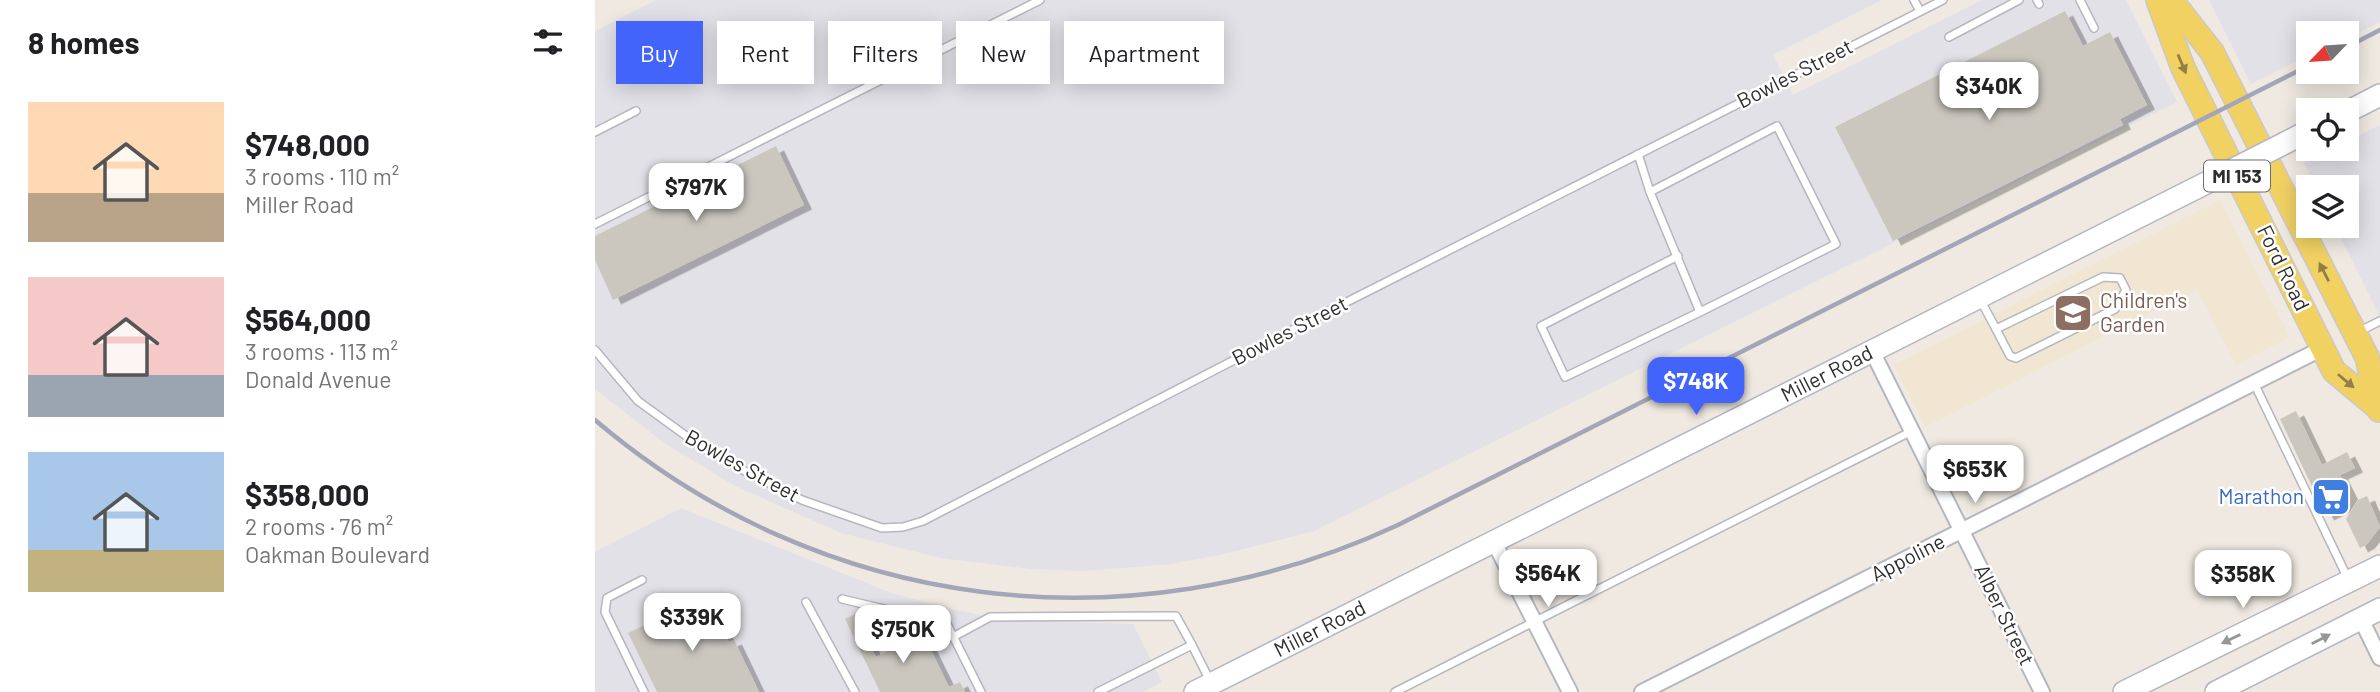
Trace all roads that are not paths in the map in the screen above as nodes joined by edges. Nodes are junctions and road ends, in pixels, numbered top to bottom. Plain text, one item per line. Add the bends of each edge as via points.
1 (1040, 0) edge
2 (1914, 0) edge
3 (1943, 0) edge
4 (2019, 0) edge
5 (2080, 0) edge
6 (2158, 0) edge
7 (2171, 0) edge
8 (1920, 11) junction
9 (2094, 28) dead end
10 (1949, 37) dead end
11 (2380, 95) edge
12 (2359, 106) edge
13 (636, 111) dead end
14 (595, 132) edge
15 (2296, 137) edge
16 (1638, 154) junction
17 (1650, 192) junction
18 (595, 224) edge
19 (1678, 256) junction
20 (1979, 298) junction
21 (1700, 312) junction
22 (2380, 321) edge
23 (1996, 329) junction
24 (2355, 333) junction
25 (2323, 348) junction
26 (595, 350) edge
27 (1872, 351) junction
28 (2254, 383) junction
29 (2378, 410) edge
30 (1912, 431) junction
31 (1962, 531) junction
32 (1494, 542) junction
33 (2380, 566) edge
34 (642, 580) dead end
35 (2349, 581) junction
36 (842, 599) dead end
37 (806, 602) dead end
38 (2371, 614) edge
39 (1535, 622) junction
40 (953, 637) junction
41 (1192, 645) junction
42 (2378, 650) edge
43 (1204, 688) edge
44 (644, 692) edge
45 (855, 692) edge
46 (981, 692) edge
47 (1098, 692) edge
48 (1395, 692) edge
49 (1570, 692) edge
50 (1642, 692) edge
51 (2042, 692) edge
52 (2124, 692) edge
53 (2216, 692) edge

1 - 18 lane
2 - 8 lane
3 - 8 lane, Bowles Street
4 - 10 lane
5 - 9 lane
6 -> 25 main road, Ford Road / MI 153 via 2183,68
24 -> 7 main road, Ford Road / MI 153 via 2212,52
8 - 16 lane, Bowles Street
11 - 12 street
13 - 14 lane
15 - 20 street, Miller Road, bridge
16 - 17 lane
16 - 26 lane, Bowles Street via 923,521 903,527 882,528 802,500 699,446 638,401
17 - 19 lane
17 - 21 lane via 1777,126 1836,244
19 - 21 lane
19 - 21 lane via 1541,326 1565,377
20 - 23 lane
20 - 27 street, Miller Road
22 - 24 lane
23 - 23 lane via 2010,356 2016,358 2115,309 2126,290 2120,278 2103,277
24 - 29 main road, Ford Road / MI 153 via 2367,357
25 - 28 street, Appoline
25 -> 29 main road, Ford Road / MI 153 via 2334,371
27 - 30 street, Alber Street
27 - 32 street, Miller Road
28 - 31 street, Appoline
28 - 35 lane
30 - 31 street, Alber Street
30 - 39 lane
31 - 50 street, Appoline
31 - 51 street, Alber Street
32 - 39 street
32 - 43 street, Miller Road
33 - 35 street
34 - 44 lane via 607,598 604,612
35 -> 52 street
36 - 40 lane via 947,625
37 - 45 lane
38 - 42 street
53 -> 38 street
39 - 48 lane
39 - 49 street
40 - 41 lane via 990,617 1176,617
40 - 46 lane
41 - 43 lane
41 - 47 lane

